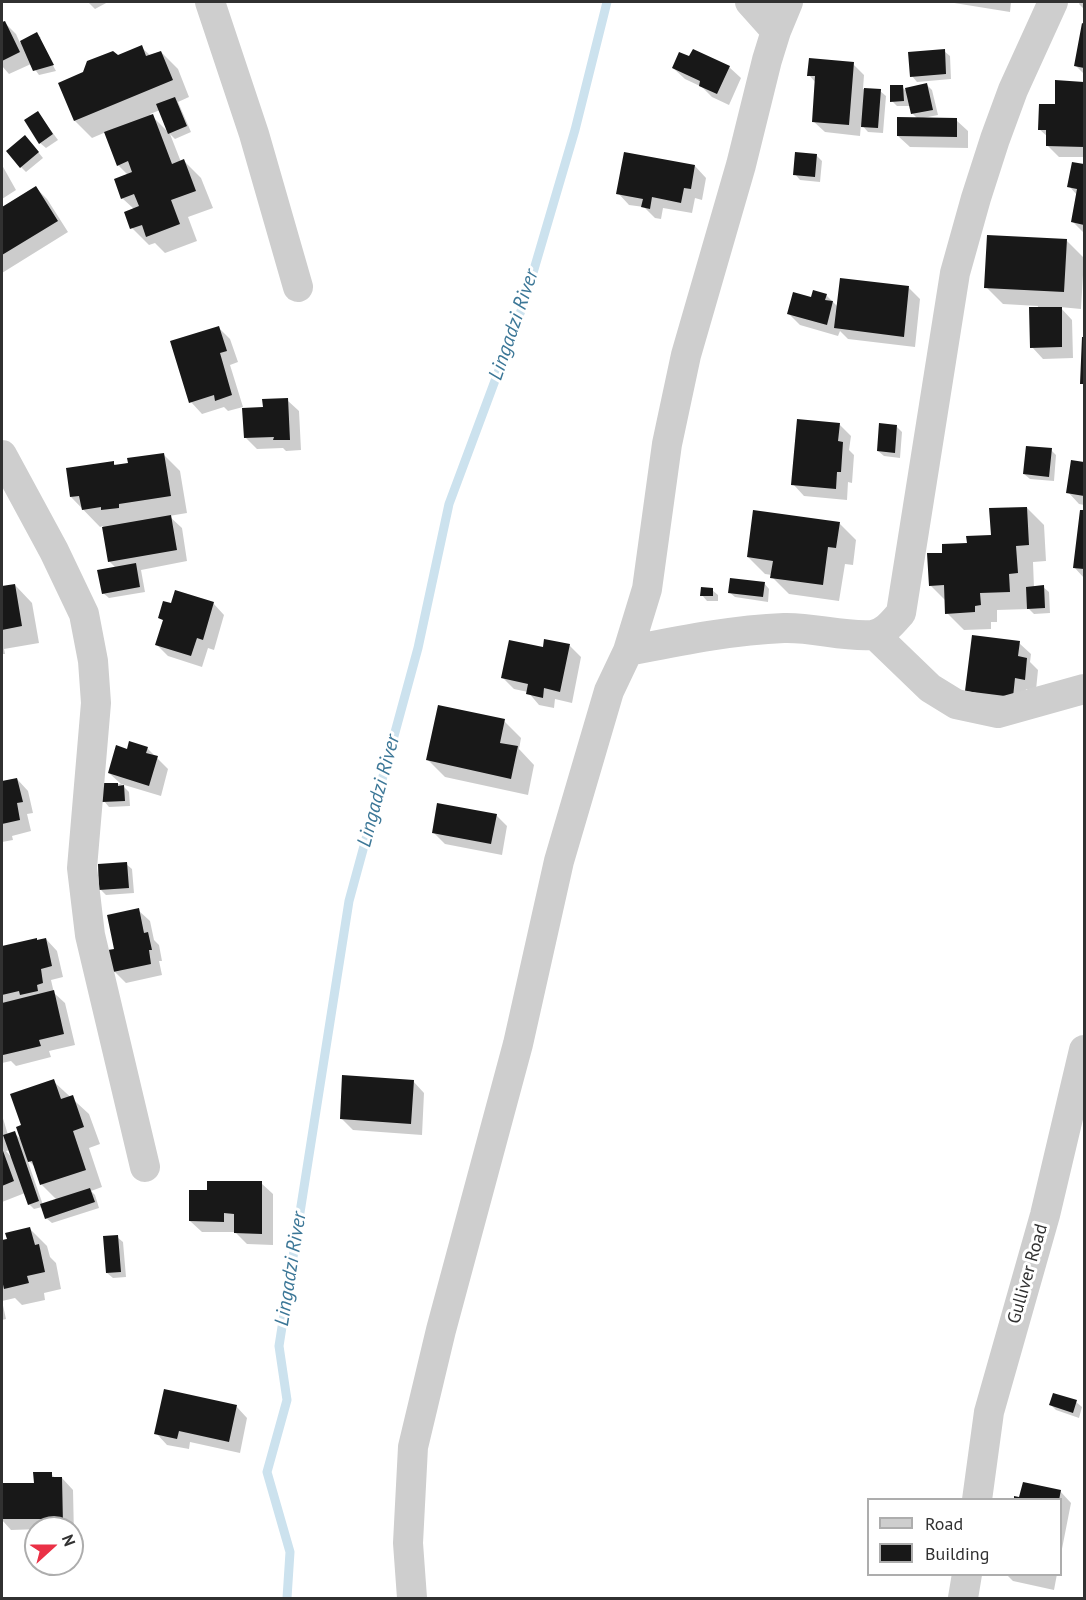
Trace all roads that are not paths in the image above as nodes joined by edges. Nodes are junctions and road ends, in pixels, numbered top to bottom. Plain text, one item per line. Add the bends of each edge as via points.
1 (210, 2) edge
2 (750, 2) edge
3 (788, 2) edge
4 (1053, 2) edge
5 (776, 32) junction
6 (298, 287) dead end
7 (2, 455) edge
8 (875, 635) junction
9 (628, 651) junction
10 (1084, 689) edge
11 (1084, 1050) edge
12 (145, 1167) dead end
13 (977, 1498) edge
14 (967, 1576) edge
15 (412, 1599) edge
16 (963, 1599) edge

1 - 6 street via 254,134
2 - 5 street
3 - 5 street
4 - 8 street via 1013,90 976,198 953,284 901,613 888,628
5 - 9 street via 686,355 667,444 647,589
7 - 12 street via 84,615 96,703 82,868 90,935
8 - 9 street via 786,628
8 - 10 street via 930,688 956,704 998,714
9 - 15 street via 609,691 559,861 518,1044 413,1448 408,1543
11 - 13 street, Gulliver Road via 1045,1215 989,1412
14 - 16 street

